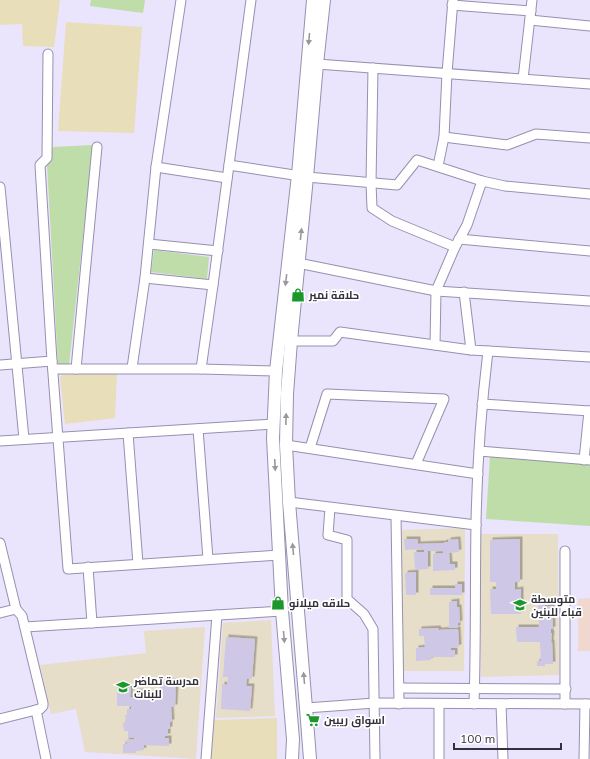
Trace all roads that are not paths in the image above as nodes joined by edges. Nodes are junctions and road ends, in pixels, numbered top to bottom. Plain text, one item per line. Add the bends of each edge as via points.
1 (181, 0) edge
2 (251, 0) edge
3 (313, 0) edge
4 (324, 0) edge
5 (532, 0) edge
6 (452, 2) edge
7 (467, 3) edge
8 (531, 11) junction
9 (530, 20) junction
10 (590, 26) edge
11 (48, 54) dead end
12 (317, 64) junction
13 (373, 68) junction
14 (447, 73) junction
15 (523, 79) junction
16 (590, 84) edge
17 (444, 137) junction
18 (590, 138) edge
19 (97, 146) dead end
20 (229, 165) junction
21 (438, 166) junction
22 (156, 167) junction
23 (303, 176) junction
24 (227, 178) junction
25 (482, 181) junction
26 (372, 183) junction
27 (0, 187) edge
28 (590, 194) edge
29 (457, 243) junction
30 (149, 244) junction
31 (218, 251) junction
32 (590, 251) edge
33 (298, 263) junction
34 (145, 278) junction
35 (213, 285) junction
36 (436, 291) junction
37 (464, 292) junction
38 (590, 301) edge
39 (291, 341) junction
40 (435, 345) junction
41 (472, 350) junction
42 (488, 351) junction
43 (590, 357) edge
44 (17, 363) junction
45 (0, 365) edge
46 (53, 365) junction
47 (132, 368) junction
48 (201, 368) junction
49 (76, 369) junction
50 (276, 371) junction
51 (482, 404) junction
52 (590, 411) edge
53 (274, 424) junction
54 (198, 429) junction
55 (128, 433) junction
56 (58, 437) junction
57 (24, 439) junction
58 (0, 441) edge
59 (286, 444) junction
60 (310, 448) junction
61 (479, 451) junction
62 (587, 460) edge
63 (416, 464) junction
64 (478, 474) junction
65 (289, 502) junction
66 (330, 508) junction
67 (396, 516) junction
68 (476, 525) junction
69 (0, 543) edge
70 (565, 550) dead end
71 (279, 555) junction
72 (208, 560) junction
73 (138, 564) junction
74 (88, 568) junction
75 (16, 609) junction
76 (282, 611) junction
77 (0, 613) edge
78 (217, 615) junction
79 (92, 623) junction
80 (25, 627) junction
81 (399, 688) junction
82 (474, 688) junction
83 (566, 689) junction
84 (375, 704) junction
85 (399, 704) junction
86 (439, 704) junction
87 (474, 704) junction
88 (501, 704) junction
89 (565, 704) junction
90 (588, 704) edge
91 (306, 708) junction
92 (36, 710) junction
93 (0, 719) edge
94 (45, 759) edge
95 (206, 759) edge
96 (292, 759) edge
97 (310, 759) edge
98 (375, 759) edge
99 (439, 759) edge
100 (503, 759) edge
101 (584, 759) edge

1 - 22 street
2 - 20 street
3 -> 23 main road
4 - 12 main road
5 - 8 street
6 - 7 street
6 - 14 street
7 - 8 street
8 - 9 street
9 - 10 street
9 - 15 street
11 - 46 street via 47,158 40,165
12 - 13 street
12 - 23 main road
13 - 14 street
13 - 26 street
14 - 15 street
14 - 17 street
15 - 16 street
17 - 18 street via 507,145 536,134
17 - 21 street
19 - 49 street
20 - 23 street
20 - 24 street
21 - 25 street
21 - 26 street via 417,160 397,185
22 - 24 street
22 - 30 street
23 - 26 street
33 -> 23 main road
23 -> 50 main road
24 - 31 street
25 - 28 street via 505,186
25 - 29 street via 467,225
26 - 29 street via 372,208 392,221
27 - 44 street
29 - 32 street
29 - 36 street
30 - 31 street
30 - 34 street
31 - 35 street
33 - 36 street
33 - 39 main road
34 - 35 street
34 - 47 street
35 - 48 street
36 - 37 street
36 - 40 street
37 - 38 street
37 - 41 street
39 - 40 street via 333,341 340,332
59 -> 39 main road
40 - 41 street
41 - 42 street
42 - 43 street
42 - 51 street
44 - 45 street
44 - 46 street
44 - 57 street
46 - 49 street
46 - 56 street
47 - 48 street
47 - 49 street
48 - 50 street
50 - 53 main road
51 - 52 street
51 - 61 street
52 - 62 street
53 - 54 street
53 -> 71 main road
54 - 55 street
54 - 72 street
55 - 56 street
55 - 73 street
56 - 57 street
56 - 74 street via 68,569
57 - 58 street
59 - 60 street
59 - 65 main road
60 - 63 street
60 - 63 street via 327,394 444,399
61 - 62 street
61 - 64 street
63 - 64 street
64 - 68 street
65 - 66 street
91 -> 65 main road
66 - 67 street
66 - 84 street via 328,535 347,540 347,599 364,614 373,629
67 - 68 street
67 - 81 street
68 - 82 street
69 - 75 street
70 - 83 street
71 - 72 street
71 - 76 main road
72 - 73 street
73 - 74 street
74 - 79 street
75 - 77 street
75 - 80 street via 22,616
76 - 78 street
76 -> 96 main road via 293,739
78 - 79 street
78 - 95 street
79 - 80 street
80 - 92 street via 43,703 43,706
81 - 82 street
81 - 85 street
82 - 83 street
82 - 87 street
83 - 89 street
84 - 85 street
84 - 91 street
84 - 98 street
85 - 86 street
86 - 87 street
86 - 99 street
87 - 88 street
88 - 89 street
88 - 100 street
89 - 90 street
90 - 101 street
91 - 97 main road
92 - 93 street
92 - 94 street

